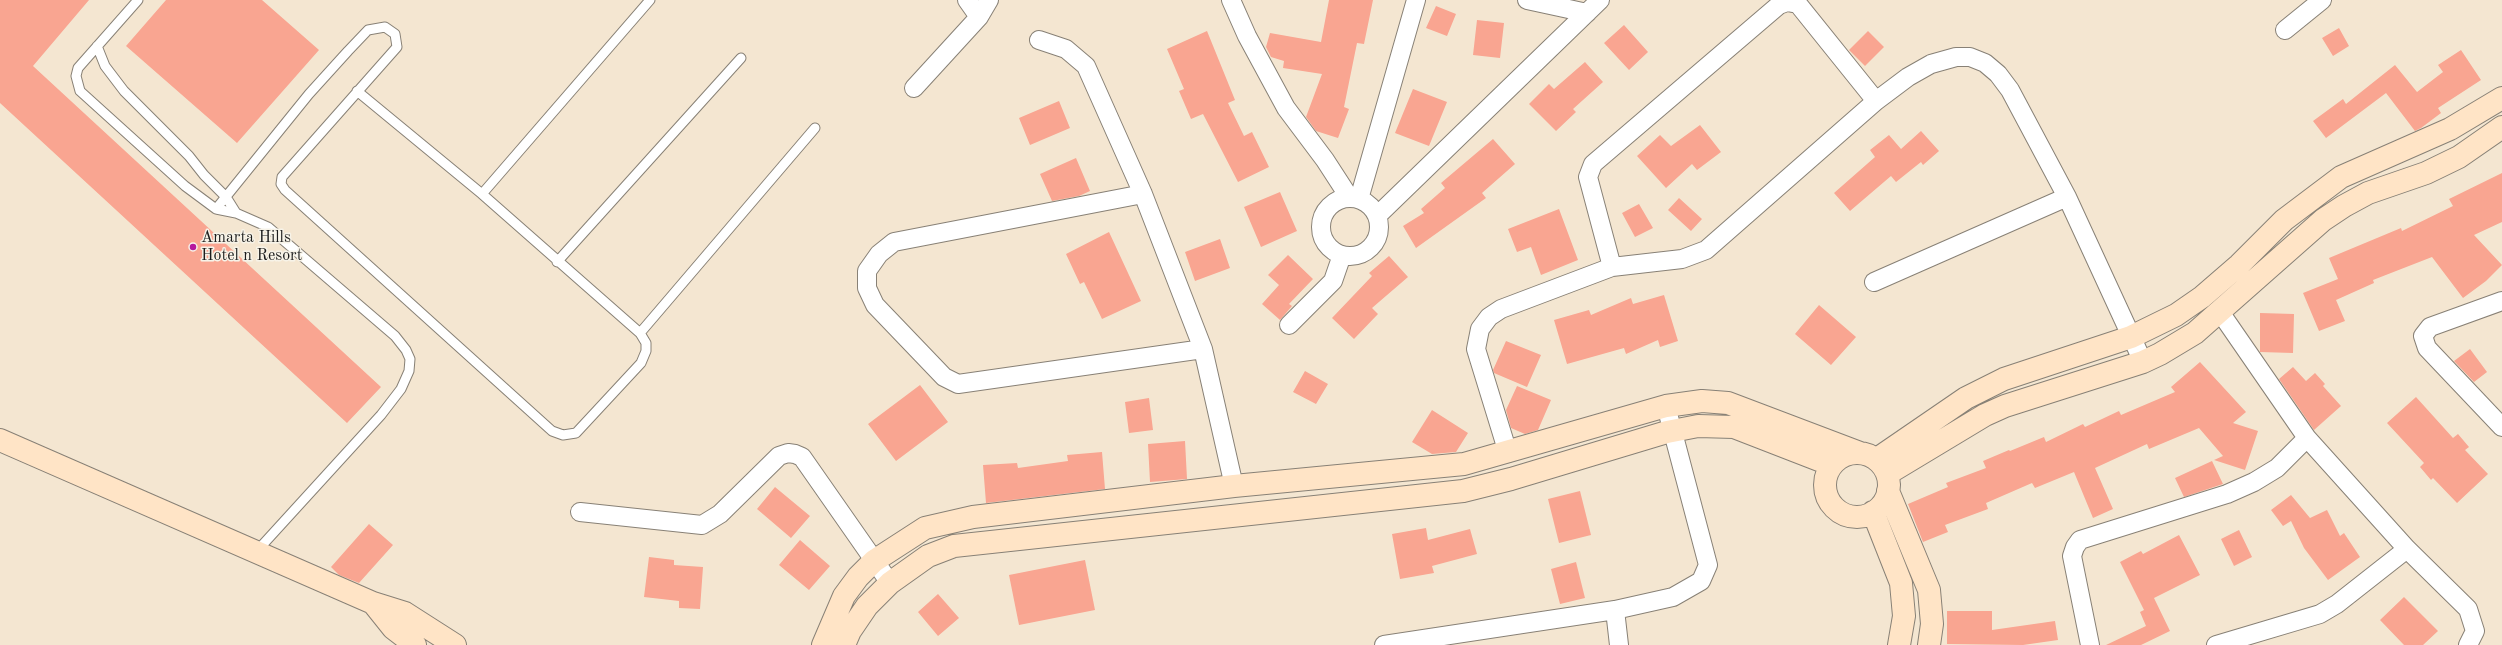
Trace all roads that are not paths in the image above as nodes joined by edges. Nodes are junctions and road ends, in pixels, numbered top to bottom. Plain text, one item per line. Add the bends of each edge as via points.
1 (138, 0) edge
2 (650, 0) edge
3 (967, 0) edge
4 (989, 0) edge
5 (1231, 0) edge
6 (1416, 0) edge
7 (1527, 0) edge
8 (1600, 0) edge
9 (2322, 0) edge
10 (1587, 12) junction
11 (979, 17) junction
12 (2285, 30) dead end
13 (1038, 40) dead end
14 (96, 46) junction
15 (740, 58) dead end
16 (914, 88) dead end
17 (357, 91) junction
18 (2502, 98) edge
19 (1876, 101) junction
20 (815, 128) dead end
21 (2502, 128) edge
22 (482, 194) junction
23 (1143, 194) junction
24 (226, 197) junction
25 (2067, 197) junction
26 (1354, 198) junction
27 (216, 209) junction
28 (236, 213) junction
29 (1377, 216) junction
30 (1342, 255) junction
31 (557, 262) junction
32 (1612, 267) junction
33 (1874, 282) dead end
34 (2502, 301) edge
35 (2220, 312) junction
36 (1289, 325) dead end
37 (640, 333) junction
38 (2131, 337) junction
39 (1203, 349) junction
40 (2143, 362) junction
41 (1666, 406) junction
42 (2502, 426) edge
43 (1672, 430) junction
44 (2307, 438) junction
45 (0, 440) edge
46 (1508, 453) junction
47 (1832, 465) junction
48 (1878, 469) junction
49 (1234, 486) junction
50 (1114, 500) junction
51 (580, 512) dead end
52 (1873, 512) junction
53 (1116, 528) junction
54 (2407, 549) junction
55 (255, 553) junction
56 (874, 561) junction
57 (890, 583) junction
58 (1615, 610) junction
59 (409, 632) edge
60 (455, 645) edge
61 (823, 645) edge
62 (844, 645) edge
63 (1384, 645) edge
64 (1619, 645) edge
65 (1899, 645) edge
66 (1929, 645) edge
67 (2090, 645) edge
68 (2216, 645) edge
69 (2468, 645) edge

1 - 14 lane
2 - 22 lane
3 - 11 street
4 - 11 street
5 - 26 street via 1247,36 1286,108
6 - 26 street
7 - 10 street
8 - 10 street
9 - 12 street
10 - 29 street
11 - 16 street
13 - 23 street via 1066,49 1086,66
14 - 24 lane via 105,66 124,91
14 - 27 lane via 78,68 76,76 80,91 185,186
15 - 31 lane
17 - 22 lane
17 - 24 lane via 397,47 395,34 385,27 368,30 348,51 309,94
17 - 37 lane via 282,177 281,184 284,190 552,431 562,435 576,433 641,363 646,343
18 - 38 street via 2450,129 2341,178 2284,220 2239,265 2202,297 2176,315
19 - 25 street via 1908,77 1931,64 1956,57 1970,57 1984,63 1998,74 2010,90
19 - 32 street via 1706,250 1682,260
19 - 32 street via 1798,4 1787,2 1779,5 1592,164 1588,177
20 - 37 lane
21 - 35 street via 2459,157 2426,173 2368,193 2344,206 2323,220
22 - 31 lane
23 - 39 street
23 - 39 street via 894,242 879,254 867,270 867,288 875,305 944,377 958,384
24 - 27 lane
24 - 28 lane
25 - 33 street
25 - 38 street
26 - 29 street via 1366,203
26 - 30 street via 1332,204 1321,219 1322,237 1327,245
27 - 28 lane
28 - 55 lane via 274,232 395,336 410,359 409,371 400,389 381,414
29 - 30 street via 1378,234 1368,249 1351,256
30 - 36 street via 1332,281
31 - 37 lane
32 - 46 street via 1501,309 1489,317 1480,329 1476,349
34 - 42 street via 2430,327 2423,336 2427,348
35 - 40 street via 2184,339
35 - 44 street
38 - 40 street
38 - 48 street via 2004,379 1972,394
39 - 49 street
40 - 48 street via 2005,406
41 - 43 street
41 - 46 street
41 - 48 street via 1702,401 1728,403
43 - 47 street via 1718,425 1734,427
43 - 53 street via 1463,491
43 - 58 street via 1708,565 1706,574 1701,581 1683,593
44 - 54 street
44 - 67 street via 2277,468 2254,482 2227,494 2080,540 2072,556
45 - 55 street
46 - 49 street via 1437,468
47 - 48 street via 1849,454
47 - 52 street via 1828,473 1826,490 1833,506 1856,516
48 - 52 street via 1886,500
48 - 66 street via 1929,590 1932,624
49 - 50 street
50 - 53 street
50 - 56 street via 947,522 925,528
51 - 56 street via 702,525 720,514 779,456 795,454 802,457
52 - 65 street via 1901,583 1904,616
53 - 57 street via 954,546 928,556
54 - 68 street via 2337,604 2320,614
54 - 69 street via 2468,609 2475,631
55 - 59 street via 373,603
56 - 57 street
56 - 61 street via 844,596
57 - 62 street via 867,606
58 - 63 street
58 - 64 street
59 - 60 street

